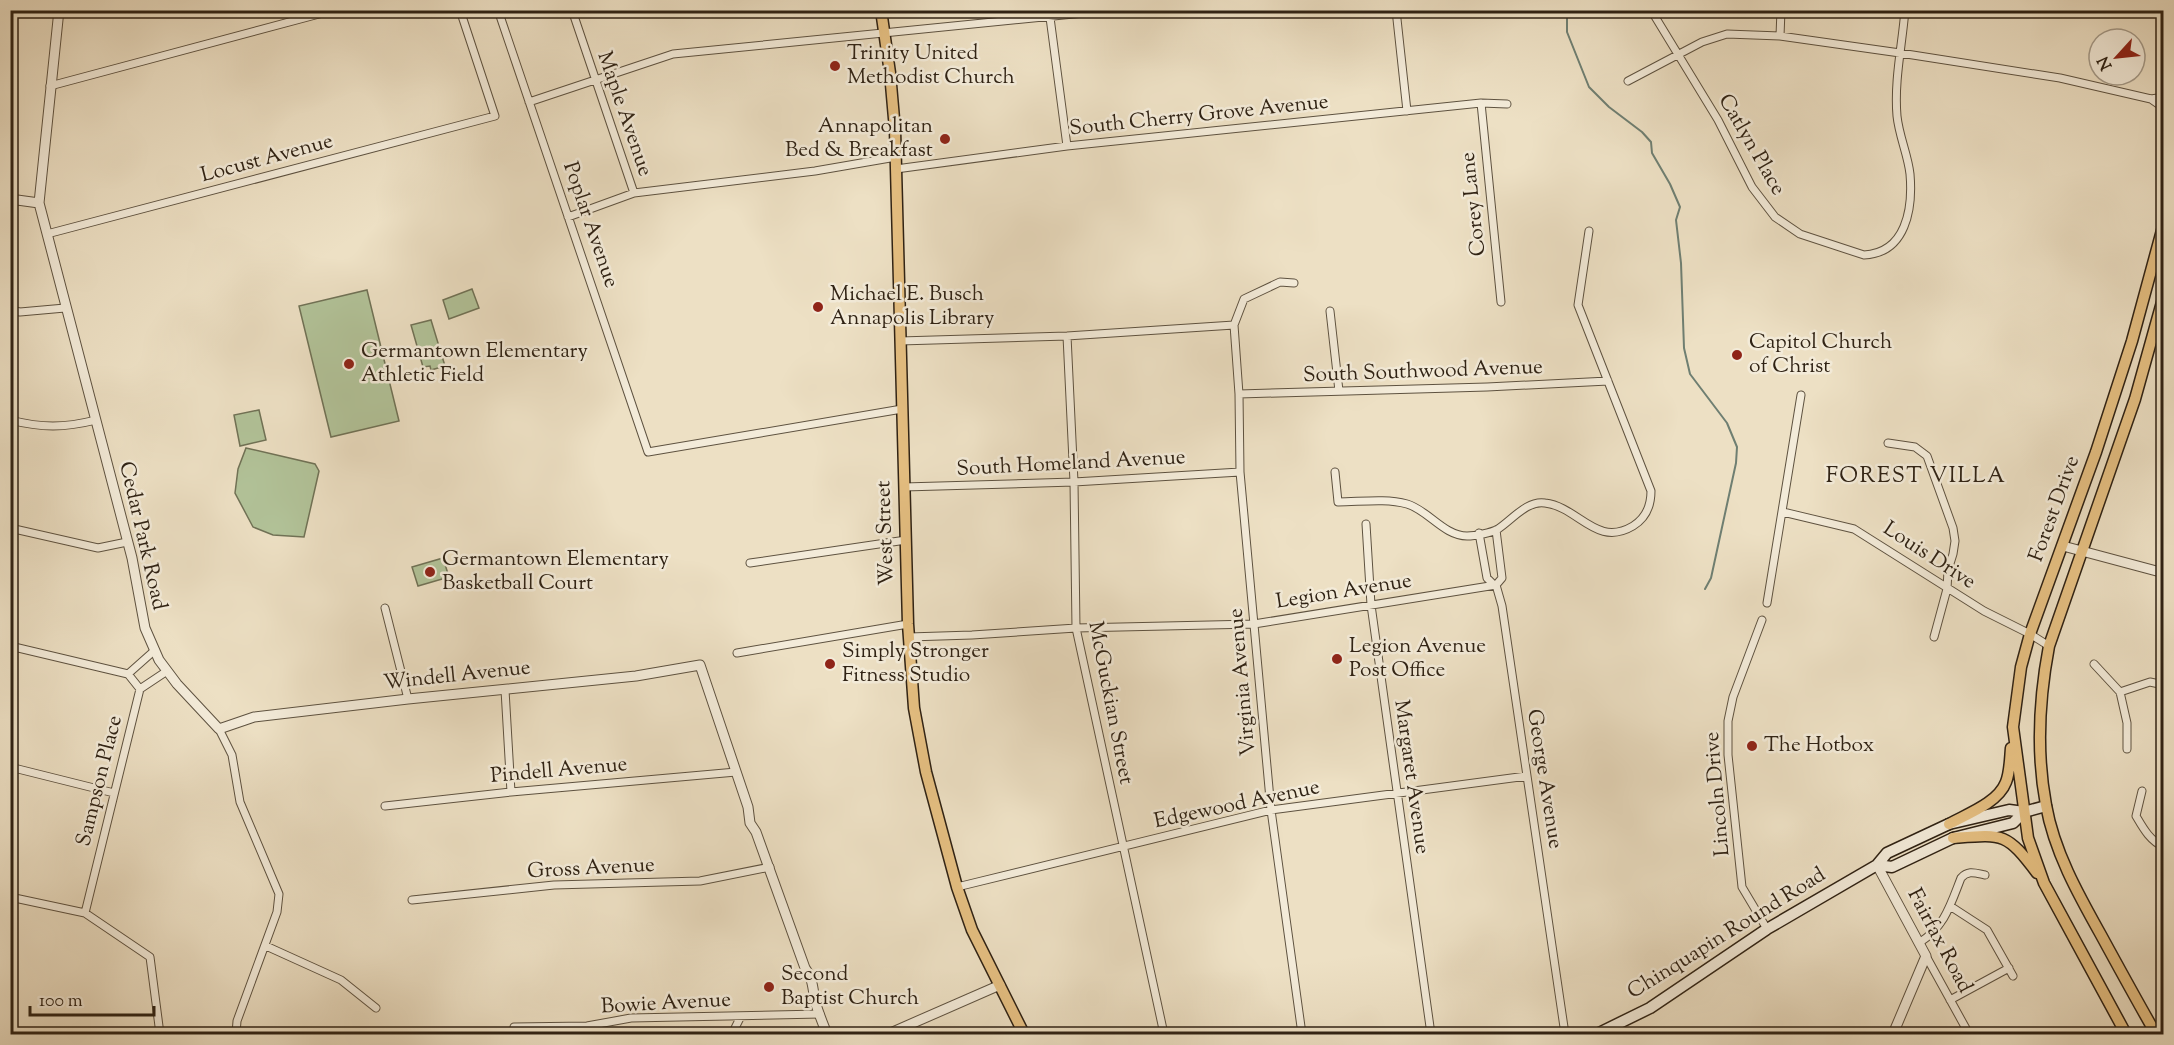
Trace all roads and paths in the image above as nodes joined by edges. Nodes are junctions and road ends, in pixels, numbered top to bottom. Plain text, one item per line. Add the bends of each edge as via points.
1 (59, 10) edge
2 (334, 10) edge
3 (460, 10) edge
4 (498, 10) edge
5 (572, 10) edge
6 (881, 10) edge
7 (1114, 10) edge
8 (1396, 10) edge
9 (1651, 10) edge
10 (1781, 10) edge
11 (1905, 10) edge
12 (1049, 14) edge
13 (884, 32) junction
14 (1780, 36) junction
15 (1900, 53) junction
16 (1679, 56) junction
17 (595, 78) junction
18 (1628, 81) dead end
19 (50, 86) junction
20 (2163, 97) edge
21 (2151, 99) junction
22 (529, 102) junction
23 (1481, 103) junction
24 (1507, 104) dead end
25 (2163, 108) edge
26 (1407, 111) junction
27 (1066, 146) junction
28 (896, 163) junction
29 (634, 193) junction
30 (10, 199) edge
31 (39, 203) junction
32 (568, 217) junction
33 (2163, 223) edge
34 (1589, 231) dead end
35 (47, 234) junction
36 (1294, 283) dead end
37 (2163, 295) edge
38 (1501, 302) dead end
39 (65, 308) junction
40 (10, 310) edge
41 (1330, 311) dead end
42 (1234, 325) junction
43 (1067, 336) junction
44 (900, 341) junction
45 (1608, 381) junction
46 (1339, 391) junction
47 (1239, 394) junction
48 (1801, 395) dead end
49 (902, 409) junction
50 (10, 420) edge
51 (96, 420) junction
52 (1888, 443) dead end
53 (1240, 472) junction
54 (1335, 472) dead end
55 (2088, 474) junction
56 (1074, 482) junction
57 (2106, 482) junction
58 (903, 487) junction
59 (1783, 512) junction
60 (1366, 524) dead end
61 (10, 528) edge
62 (1496, 530) junction
63 (1479, 534) junction
64 (906, 540) junction
65 (127, 542) junction
66 (2062, 546) junction
67 (2082, 552) junction
68 (750, 563) dead end
69 (2163, 573) edge
70 (1495, 585) junction
71 (1947, 589) junction
72 (1767, 603) dead end
73 (1371, 605) junction
74 (385, 608) dead end
75 (1762, 620) dead end
76 (908, 624) junction
77 (1254, 624) junction
78 (1076, 628) junction
79 (2030, 634) junction
80 (909, 637) junction
81 (1934, 637) dead end
82 (10, 646) edge
83 (2049, 646) junction
84 (155, 650) junction
85 (737, 653) dead end
86 (2094, 664) dead end
87 (167, 671) junction
88 (128, 674) junction
89 (2163, 685) edge
90 (140, 689) junction
91 (505, 690) junction
92 (2120, 692) junction
93 (408, 699) junction
94 (2013, 727) junction
95 (219, 729) junction
96 (2127, 749) dead end
97 (10, 767) edge
98 (736, 772) junction
99 (1527, 776) junction
100 (2142, 791) dead end
101 (511, 792) junction
102 (114, 793) junction
103 (1396, 793) junction
104 (385, 806) dead end
105 (2046, 806) junction
106 (1271, 810) junction
107 (2024, 812) junction
108 (1949, 824) junction
109 (1953, 838) junction
110 (1123, 846) junction
111 (2163, 847) edge
112 (1877, 865) junction
113 (770, 867) junction
114 (1985, 875) dead end
115 (2044, 883) junction
116 (957, 887) junction
117 (10, 897) edge
118 (412, 900) dead end
119 (1950, 906) junction
120 (84, 913) junction
121 (1767, 929) junction
122 (1919, 943) junction
123 (266, 946) junction
124 (1926, 956) junction
125 (2009, 968) junction
126 (2013, 976) dead end
127 (1000, 985) junction
128 (1950, 1000) junction
129 (376, 1008) dead end
130 (820, 1014) junction
131 (741, 1016) junction
132 (514, 1027) dead end
133 (160, 1035) edge
134 (236, 1035) edge
135 (732, 1035) edge
136 (827, 1035) edge
137 (888, 1035) edge
138 (1024, 1035) edge
139 (1164, 1035) edge
140 (1302, 1035) edge
141 (1431, 1035) edge
142 (1565, 1035) edge
143 (1597, 1035) edge
144 (1893, 1035) edge
145 (1969, 1035) edge
146 (2126, 1035) edge
147 (2156, 1035) edge

1 - 19 street, Cedar Park Road
2 - 19 street
3 - 35 street, Locust Avenue via 495,116
4 - 22 street, Poplar Avenue
5 - 17 street, Maple Avenue
6 - 13 main road, West Street
7 - 12 street
8 - 26 street
9 - 16 street, Catlyn Place
10 - 14 street
11 - 15 street, Catlyn Place
12 - 13 street
12 - 27 street
13 - 17 street via 673,54
13 - 28 main road, West Street
14 - 15 street
14 - 16 street via 1727,34 1702,42
15 - 16 street, Catlyn Place via 1897,118 1910,173 1910,202 1904,230 1893,245 1864,255 1800,234 1774,217 1752,187
15 - 21 street via 2060,78
16 - 18 street
17 - 22 street
17 - 29 street, Maple Avenue
19 - 31 street, Cedar Park Road
20 - 21 street
21 - 25 street
22 - 32 street, Poplar Avenue
23 - 24 street, South Cherry Grove Avenue
23 - 26 street, South Cherry Grove Avenue
23 - 38 street, Corey Lane
26 - 27 street, South Cherry Grove Avenue
27 - 28 street, South Cherry Grove Avenue
28 - 29 street, South Cherry Grove Avenue
28 - 44 main road, West Street
29 - 32 street, South Cherry Grove Avenue
30 - 31 street
31 - 35 street, Cedar Park Road
32 - 49 street, Poplar Avenue via 648,452
33 - 55 main road, Forest Drive via 2132,341
34 - 45 street via 1578,305
35 - 39 street, Cedar Park Road
36 - 42 street via 1280,282 1244,298
37 - 57 main road, Forest Drive via 2135,399
39 - 40 street
39 - 51 street, Cedar Park Road
41 - 46 street
42 - 43 street
42 - 47 street, Virginia Avenue
43 - 44 street
43 - 56 street, McGuckian Street
44 - 49 main road, West Street
45 - 46 street, South Southwood Avenue
45 - 62 street via 1651,491 1646,514 1629,528 1602,532 1561,508 1542,502 1527,507
46 - 47 street, South Southwood Avenue
47 - 53 street, Virginia Avenue
48 - 59 street
49 - 58 main road, West Street
50 - 51 street via 70,427
51 - 65 street, Cedar Park Road
52 - 71 street via 1915,447 1931,464 1955,541
53 - 56 street, South Homeland Avenue
53 - 77 street, Virginia Avenue
54 - 63 street via 1338,502 1408,504 1455,534
55 - 57 main road
55 - 66 main road, Forest Drive
56 - 58 street, South Homeland Avenue
56 - 78 street, McGuckian Street
57 - 67 main road, Forest Drive
58 - 64 main road, West Street
59 - 71 street, Louis Drive via 1854,529
59 - 72 street
60 - 73 street, Margaret Avenue
61 - 65 street via 98,548
62 - 63 street
62 - 70 street, George Avenue via 1502,578
63 - 70 street via 1486,578
64 - 68 street
64 - 76 main road, West Street
65 - 84 street, Cedar Park Road via 145,628
66 - 67 street
66 - 79 main road, Forest Drive
67 - 69 street
67 - 83 main road, Forest Drive
70 - 73 street, Legion Avenue
70 - 99 street, George Avenue via 1502,606
71 - 79 street, Louis Drive
71 - 81 street
73 - 77 street, Legion Avenue
73 - 103 street, Margaret Avenue
74 - 93 street
75 - 121 street, Lincoln Drive via 1733,697 1728,754 1743,887
76 - 80 main road, West Street
76 - 85 street
77 - 78 street, Legion Avenue
77 - 106 street, Virginia Avenue
78 - 80 street, Legion Avenue
78 - 110 street, McGuckian Street
79 - 83 street, Louis Drive
79 - 94 main road, Forest Drive
80 - 116 main road, West Street via 914,708 926,772
82 - 88 street
83 - 105 main road, Forest Drive via 2039,733
84 - 87 street, Cedar Park Road
84 - 88 street
86 - 92 street
87 - 90 street
87 - 95 street, Cedar Park Road
88 - 90 street
89 - 92 street via 2151,682
90 - 102 street, Sampson Place
91 - 93 street, Windell Avenue
91 - 98 street, Windell Avenue via 700,665
91 - 101 street
92 - 96 street via 2127,723
93 - 95 street, Windell Avenue via 254,717
94 - 107 main road, Forest Drive
94 - 108 main road via 2006,783 1991,800
95 - 123 street, Cedar Park Road via 232,755 240,802 279,894
97 - 102 street
98 - 101 street, Pindell Avenue
98 - 113 street via 757,821 756,832
99 - 103 street, Edgewood Avenue
99 - 142 street, George Avenue
100 - 111 street via 2136,816 2143,830
101 - 104 street, Pindell Avenue
102 - 120 street, Sampson Place
103 - 106 street, Edgewood Avenue
103 - 141 street, Margaret Avenue
105 - 107 main road, Chinquapin Round Road
105 - 147 main road, Forest Drive via 2068,872
106 - 110 street, Edgewood Avenue
106 - 140 street, Virginia Avenue
107 - 108 main road, Chinquapin Round Road via 2009,810
107 - 109 main road, Chinquapin Round Road via 2013,823
107 - 115 main road, Forest Drive via 2028,838
108 - 112 main road, Chinquapin Round Road via 1887,853
109 - 112 main road, Chinquapin Round Road via 1892,867
109 - 115 main road via 2001,837 2023,854
110 - 116 street, Edgewood Avenue
110 - 139 street, McGuckian Street
112 - 121 main road, Chinquapin Round Road
112 - 122 street, Fairfax Road
113 - 118 street, Gross Avenue via 700,881 554,885
113 - 130 street
114 - 119 street via 1965,873
115 - 146 main road
116 - 127 main road, West Street via 972,930
117 - 120 street
119 - 122 street via 1933,934
119 - 125 street via 1987,930
120 - 133 street via 150,957
121 - 143 main road, Chinquapin Round Road via 1650,1008
122 - 124 street, Fairfax Road
123 - 129 street via 341,980
123 - 134 street, Cedar Park Road via 240,1012
124 - 128 street, Fairfax Road
124 - 144 street
125 - 126 street
125 - 128 street
127 - 137 street
127 - 138 main road, West Street
128 - 145 street, Fairfax Road
130 - 131 street, Bowie Avenue
130 - 136 street
131 - 132 street, Bowie Avenue via 631,1018 587,1026
131 - 135 street

